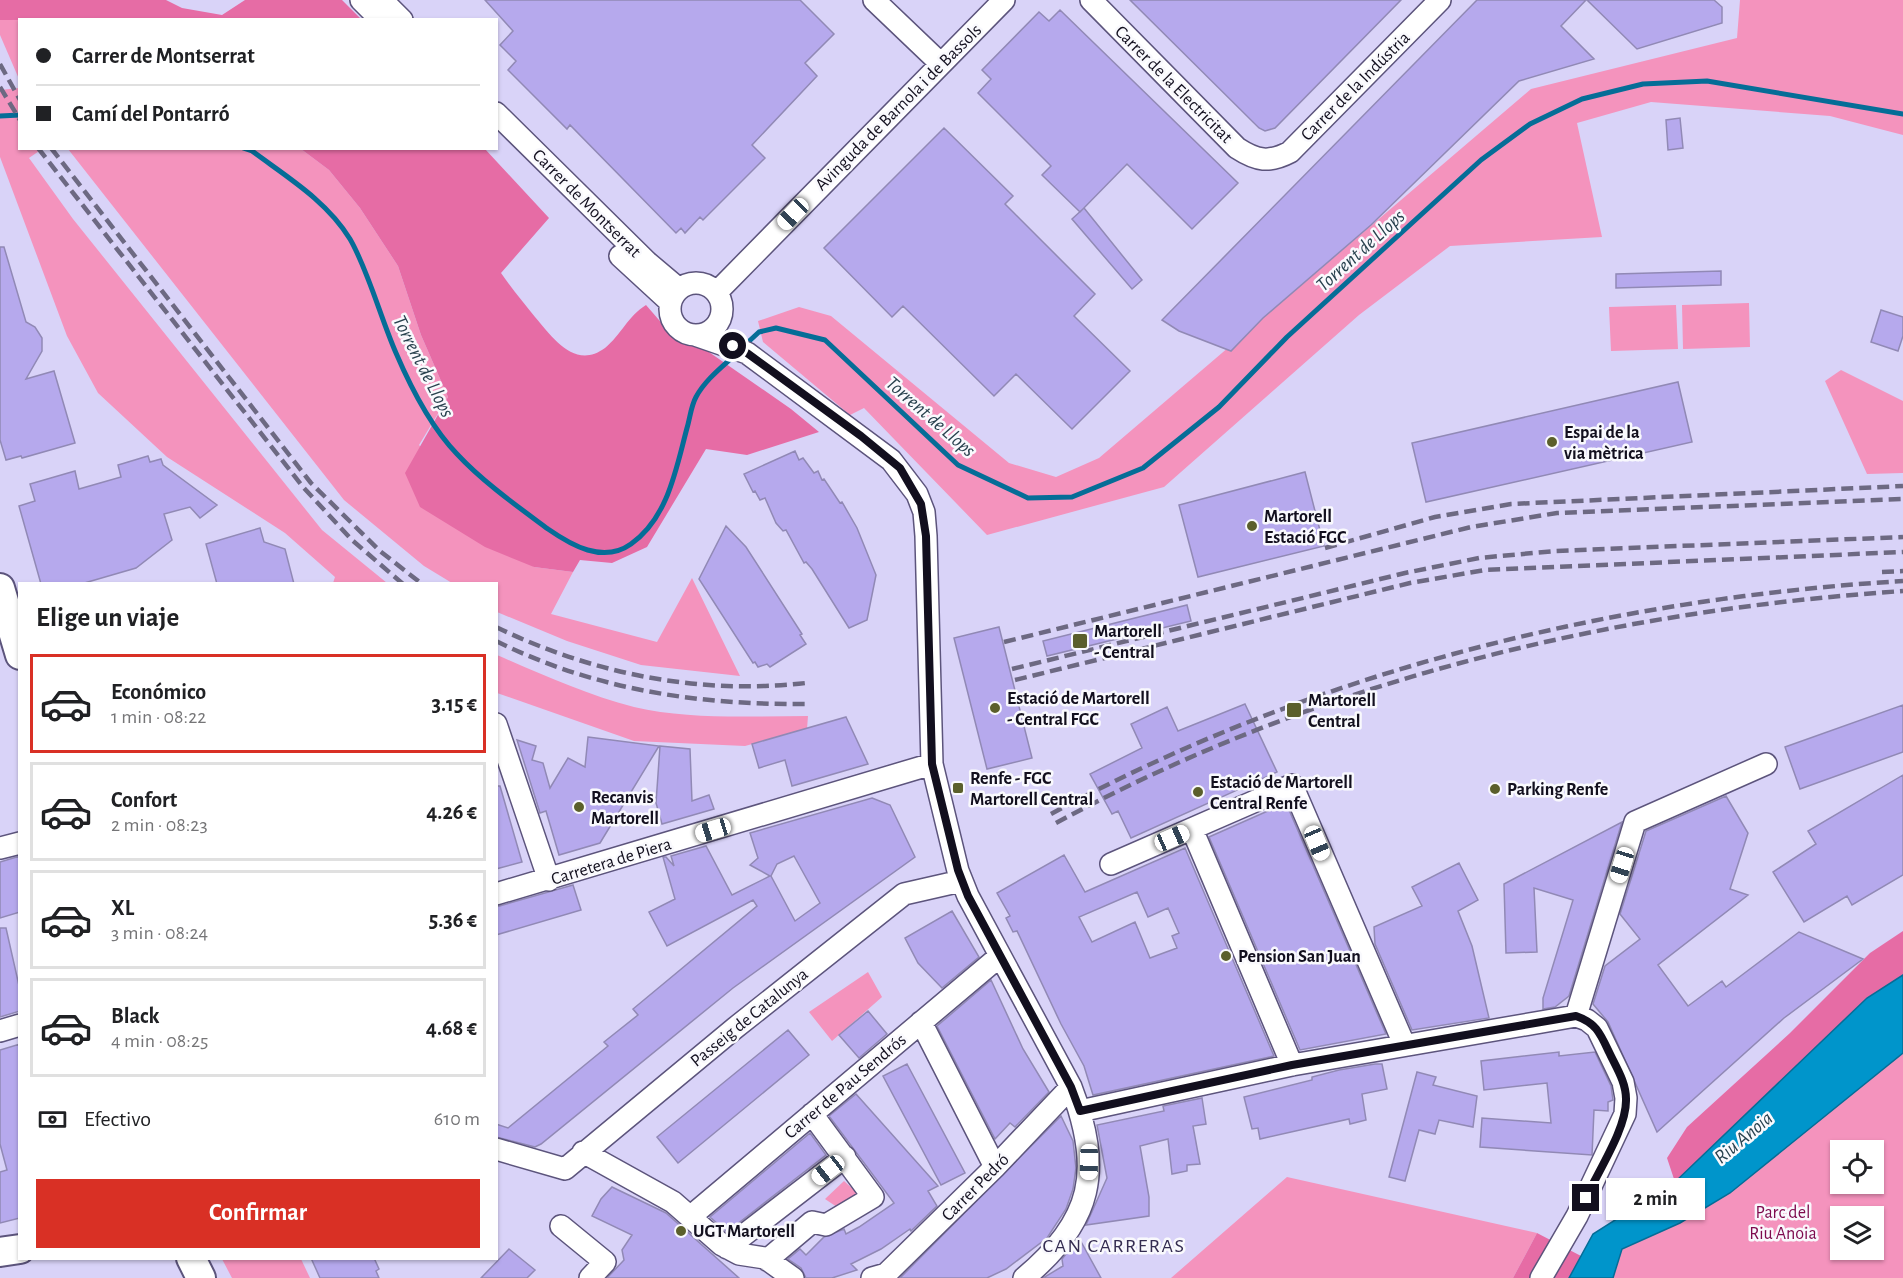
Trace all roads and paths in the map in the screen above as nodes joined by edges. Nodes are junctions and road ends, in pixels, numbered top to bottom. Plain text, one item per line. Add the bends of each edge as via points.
1 (361, 0) edge
2 (382, 0) edge
3 (874, 0) edge
4 (1004, 0) edge
5 (1090, 0) edge
6 (1440, 0) edge
7 (379, 18) edge
8 (400, 18) edge
9 (940, 63) junction
10 (498, 115) edge
11 (498, 136) edge
12 (1263, 160) joint
13 (717, 292) junction
14 (675, 296) junction
15 (723, 327) junction
16 (0, 588) edge
17 (18, 648) edge
18 (498, 730) edge
19 (932, 764) junction
20 (1766, 764) dead end
21 (1192, 829) junction
22 (18, 844) edge
23 (0, 848) edge
24 (1111, 864) dead end
25 (549, 880) junction
26 (961, 880) junction
27 (498, 893) edge
28 (1000, 956) junction
29 (1576, 1016) junction
30 (921, 1022) junction
31 (18, 1026) edge
32 (0, 1031) edge
33 (1404, 1044) junction
34 (1292, 1065) junction
35 (1071, 1087) junction
36 (1080, 1111) junction
37 (812, 1114) junction
38 (498, 1150) edge
39 (583, 1152) junction
40 (845, 1157) junction
41 (995, 1167) junction
42 (690, 1217) junction
43 (561, 1226) dead end
44 (728, 1248) junction
45 (18, 1249) edge
46 (0, 1252) edge
47 (192, 1260) edge
48 (767, 1260) junction
49 (201, 1278) edge
50 (590, 1278) edge
51 (794, 1278) edge
52 (872, 1278) edge
53 (1024, 1278) edge
54 (1541, 1278) edge

1 - 7 street
2 - 8 street
3 - 9 street
4 - 9 street, Avinguda de Barnola i de Bassols
5 - 12 street, Carrer de la Electricitat via 1237,148
6 - 12 street, Carrer de la Indústria via 1290,152
9 - 13 street, Avinguda de Barnola i de Bassols
10 - 14 street, Carrer de Montserrat via 646,262
11 - 14 street, Carrer de Montserrat via 637,273
13 - 14 street via 694,282
13 - 15 street
14 - 15 street via 671,319 684,333 695,335
15 - 19 street via 747,353 884,454 900,468 917,494 924,512 926,536
16 - 17 main road
18 - 25 street
19 - 25 street, Carretera de Piera
19 - 26 street
20 - 29 street via 1635,822
21 - 24 street
21 - 33 street via 1292,784
21 - 34 street
22 - 23 street
25 - 27 street, Carretera de Piera
26 - 28 street
26 - 39 street, Passeig de Catalunya via 904,894
28 - 30 street, Carrer de Pau Sendrós
28 - 35 street
29 - 33 street
29 - 54 street via 1597,1028 1623,1082 1626,1098 1620,1127
30 - 37 street, Carrer de Pau Sendrós
30 - 41 street
31 - 32 street
33 - 34 street
34 - 36 street
35 - 36 street
35 - 41 street, Carrer Pedró
36 - 53 street via 1089,1162 1081,1210 1058,1246
37 - 40 street
37 - 42 street, Carrer de Pau Sendrós
38 - 39 street, Passeig de Catalunya via 565,1169
39 - 42 street via 673,1202
40 - 44 street
40 - 48 street via 873,1197 825,1225 812,1222
41 - 52 street, Carrer Pedró via 886,1274
42 - 44 street
43 - 50 street via 605,1262
44 - 48 street
45 - 46 main road
47 - 49 main road
48 - 51 street

